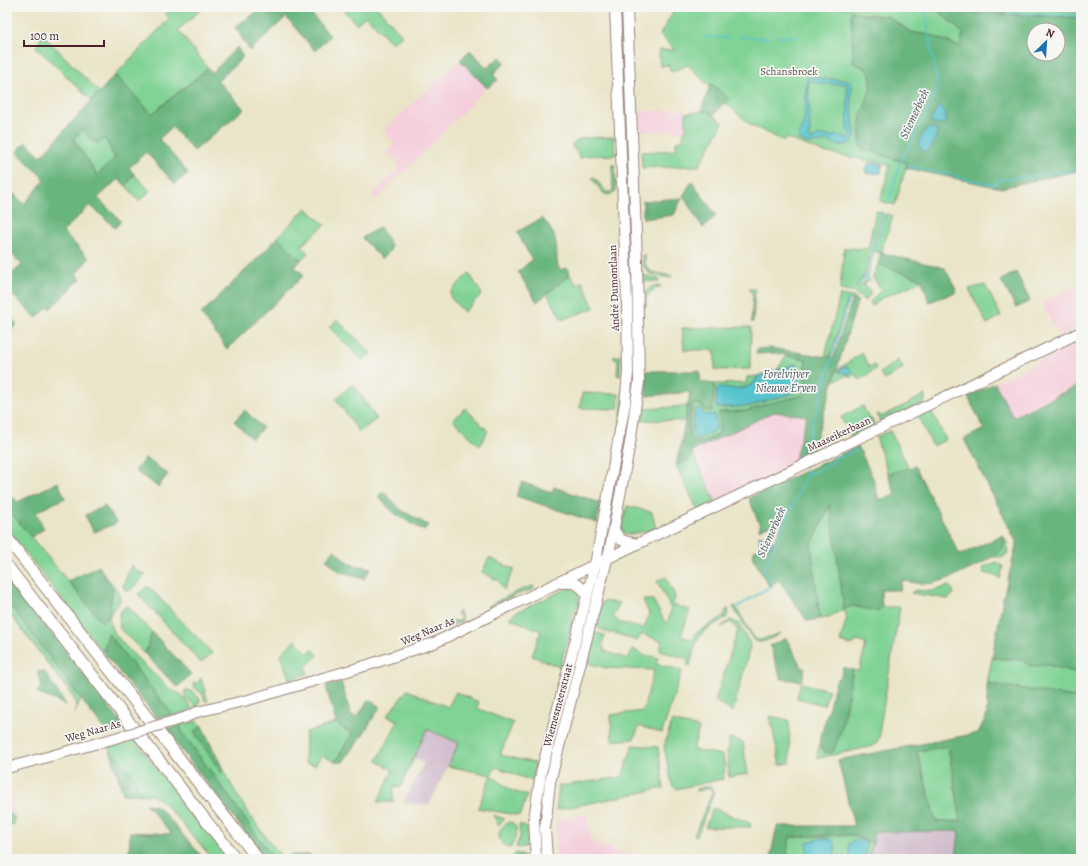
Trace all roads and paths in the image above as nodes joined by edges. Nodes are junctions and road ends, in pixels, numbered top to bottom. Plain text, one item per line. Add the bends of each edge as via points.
1 (615, 7) edge
2 (627, 7) edge
3 (1081, 332) edge
4 (614, 530) junction
5 (7, 538) edge
6 (637, 544) junction
7 (608, 559) junction
8 (595, 565) junction
9 (7, 566) edge
10 (558, 583) junction
11 (587, 596) junction
12 (8, 768) edge
13 (236, 859) edge
14 (258, 859) edge
15 (536, 859) edge
16 (547, 859) edge

1 - 8 main road, André Dumontlaan via 628,373 625,404
2 - 4 main road, André Dumontlaan via 639,382
3 - 6 main road, Maaseikerbaan
4 - 6 main road via 621,540
4 - 7 main road, André Dumontlaan
5 - 14 highway
6 - 7 main road, Maaseikerbaan
7 - 8 main road, Weg Naar As
7 - 16 main road, Wiemesmeerstraat via 550,782 545,829
8 - 10 main road, Weg Naar As
8 - 11 main road, Wiemesmeerstraat
9 - 13 highway
10 - 11 main road via 577,584 584,589
10 - 12 main road, Weg Naar As, bridge via 416,650 235,706
11 - 15 main road, Wiemesmeerstraat via 541,773 534,819

